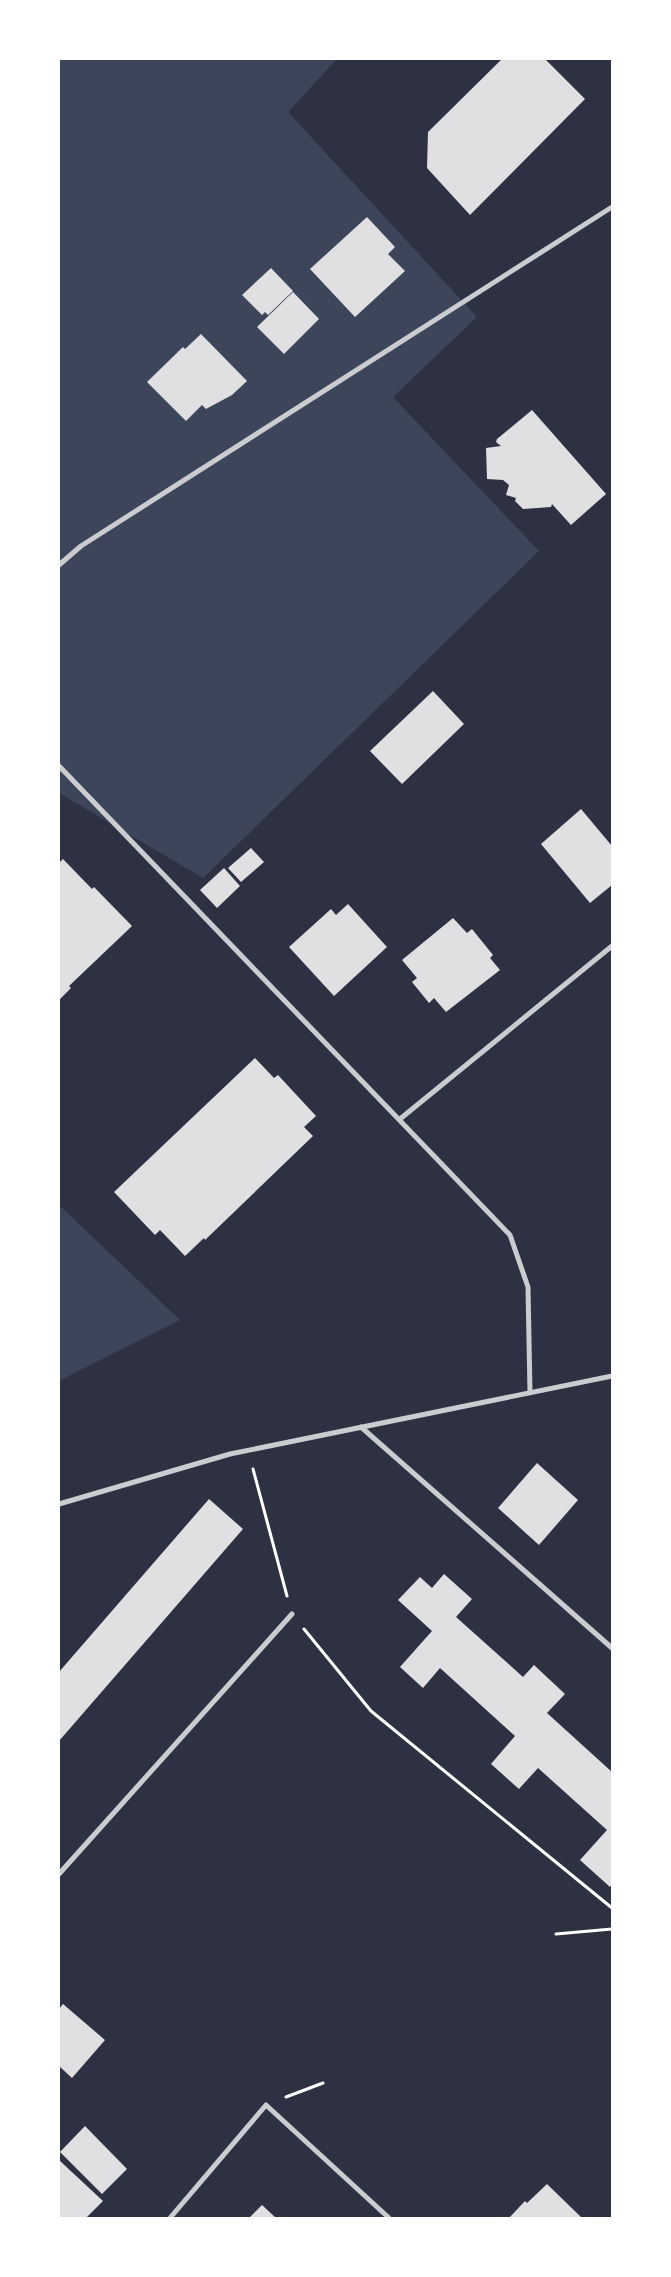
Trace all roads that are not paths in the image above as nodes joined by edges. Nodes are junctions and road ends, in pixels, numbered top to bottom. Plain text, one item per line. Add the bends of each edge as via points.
1 (612, 207) edge
2 (59, 566) edge
3 (59, 766) edge
4 (612, 946) edge
5 (400, 1119) junction
6 (612, 1376) edge
7 (530, 1393) junction
8 (361, 1427) junction
9 (59, 1504) edge
10 (292, 1614) road end
11 (612, 1648) edge
12 (59, 1874) edge
13 (170, 2218) edge
14 (389, 2218) edge

1 - 2 street via 81,546
3 - 5 street
4 - 5 street
5 - 7 street via 510,1235 528,1287
6 - 7 street
7 - 8 street
8 - 9 street via 248,1450
8 - 11 street
10 - 12 street
13 - 14 street via 266,2105

